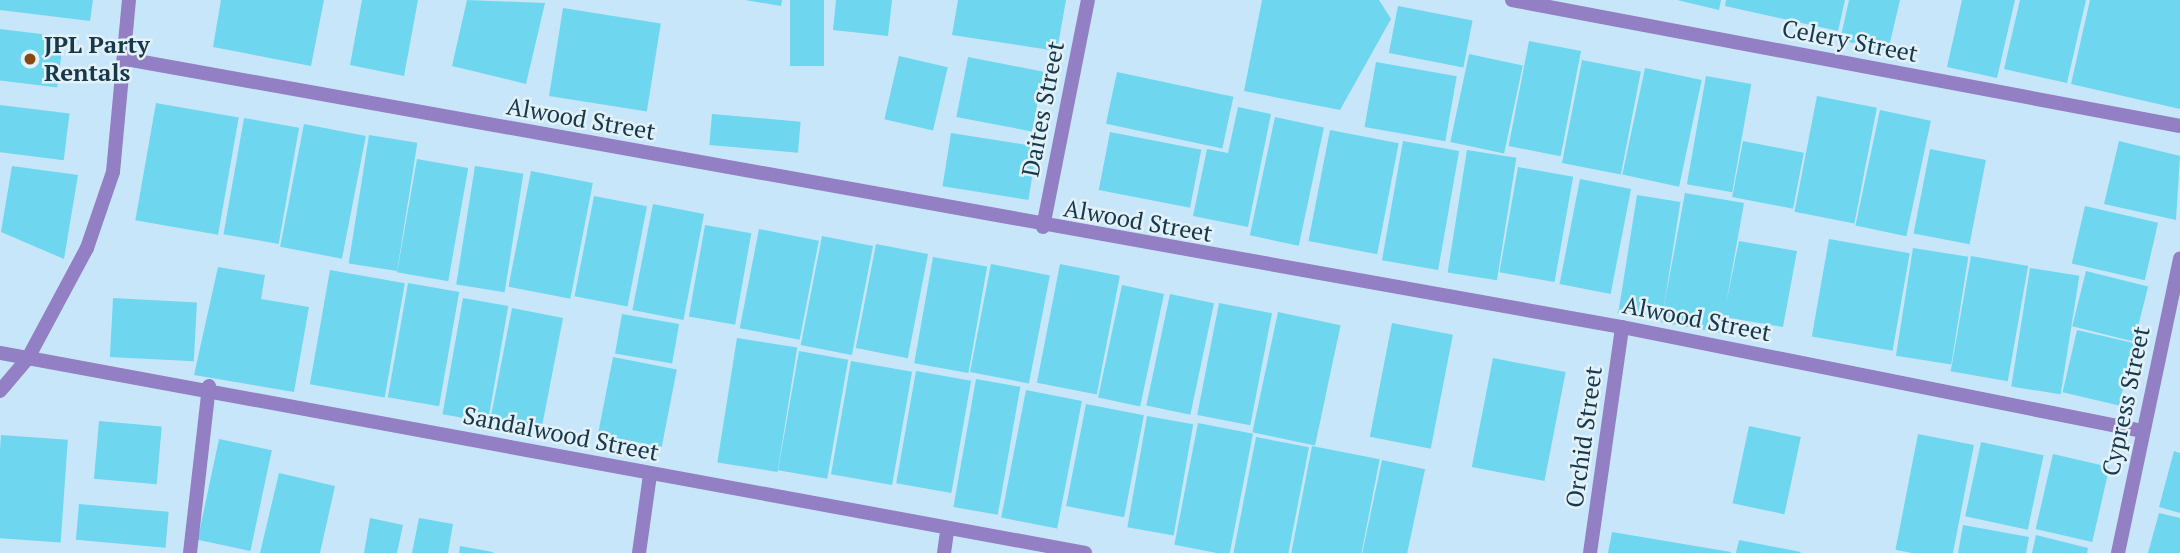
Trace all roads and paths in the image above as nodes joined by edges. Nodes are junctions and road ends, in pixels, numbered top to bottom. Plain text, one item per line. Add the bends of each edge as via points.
1 (129, 0) edge
2 (1088, 0) edge
3 (1512, 0) edge
4 (126, 59) junction
5 (2180, 126) edge
6 (1043, 227) junction
7 (2180, 258) edge
8 (1622, 327) junction
9 (0, 353) edge
10 (28, 358) junction
11 (209, 386) junction
12 (0, 391) edge
13 (2142, 431) junction
14 (650, 475) junction
15 (947, 532) junction
16 (190, 553) edge
17 (639, 553) edge
18 (944, 553) edge
19 (1085, 553) edge
20 (1590, 553) edge
21 (2118, 553) edge

1 - 4 street
2 - 6 street, Daites Street
3 - 5 street, Celery Street
4 - 6 street, Alwood Street
4 - 10 street via 109,184 87,248
6 - 8 street, Alwood Street
7 - 13 street, Cypress Street
8 - 13 street, Alwood Street
8 - 20 street, Orchid Street
9 - 10 street, Sandalwood Street
10 - 11 street, Sandalwood Street
10 - 12 street
11 - 14 street, Sandalwood Street
11 - 16 street
13 - 21 street, Cypress Street
14 - 15 street, Sandalwood Street
14 - 17 street
15 - 18 street
15 - 19 street, Sandalwood Street

